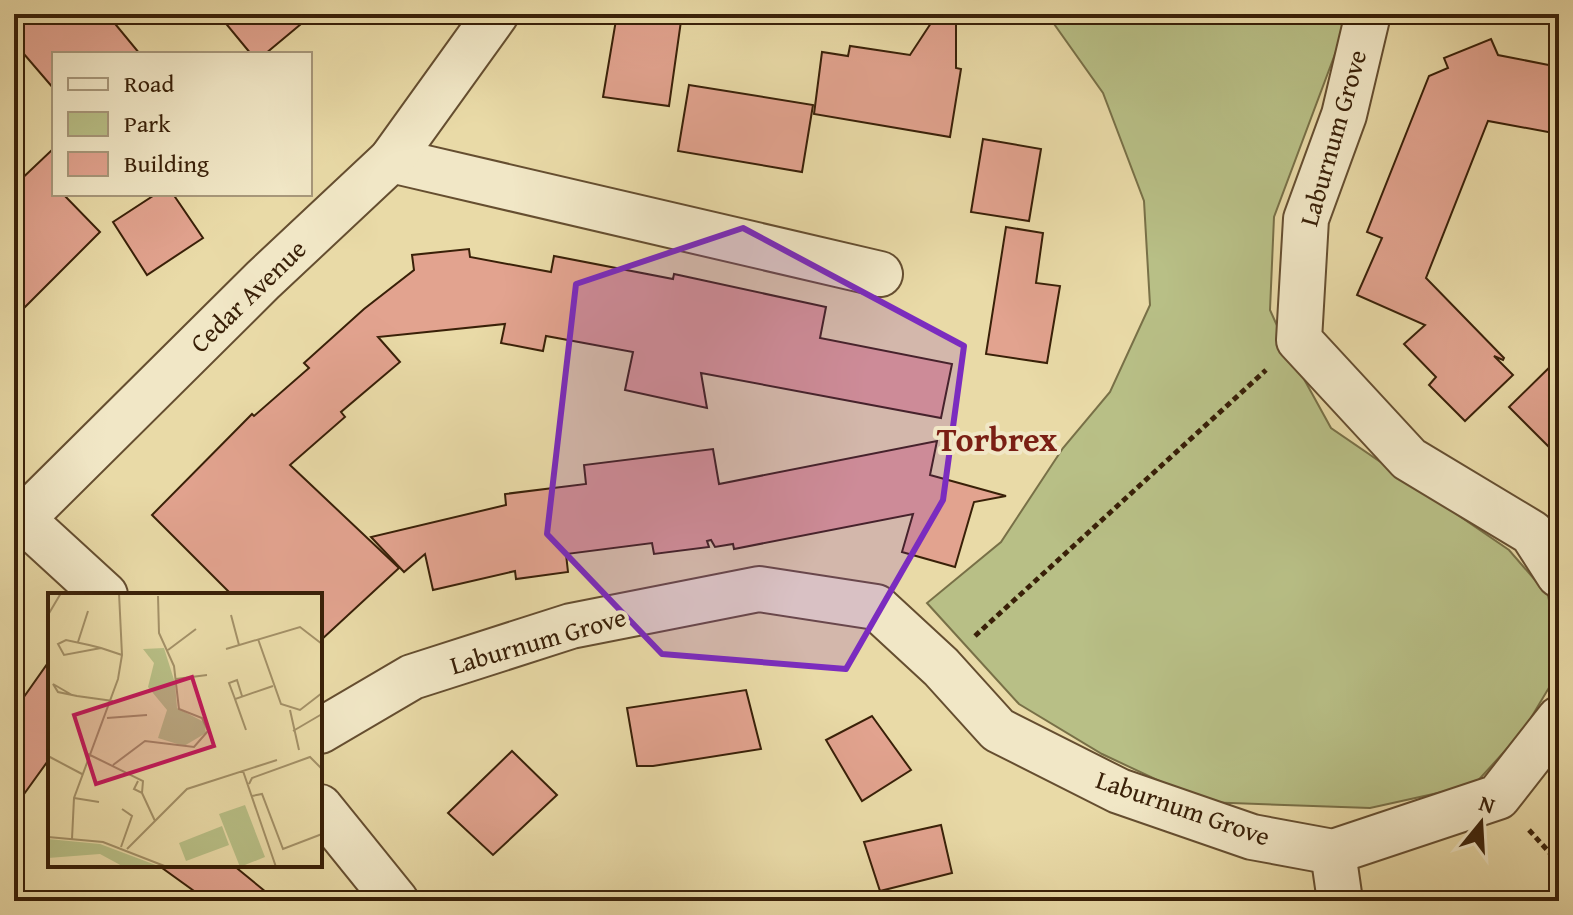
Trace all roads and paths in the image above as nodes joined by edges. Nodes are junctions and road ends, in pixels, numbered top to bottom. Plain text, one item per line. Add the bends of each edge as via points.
1 (496, 14) edge
2 (1368, 14) edge
3 (391, 160) junction
4 (880, 274) dead end
5 (1299, 340) junction
6 (17, 522) edge
7 (1559, 575) edge
8 (103, 593) edge
9 (941, 667) junction
10 (1559, 719) edge
11 (322, 730) edge
12 (322, 809) edge
13 (1333, 852) junction
14 (396, 901) edge
15 (1340, 901) edge

1 - 3 street, Cedar Avenue
2 - 5 street, Laburnum Grove via 1344,115 1306,219
3 - 4 street
3 - 6 street, Cedar Avenue
5 - 7 street via 1409,459 1532,533
5 - 9 path
6 - 8 street
9 - 11 street, Laburnum Grove via 876,607 759,589 571,626 498,649 412,677
9 - 13 street, Laburnum Grove via 998,730 1119,791 1252,837
10 - 13 street, Laburnum Grove via 1498,797
12 - 14 street
13 - 15 street

